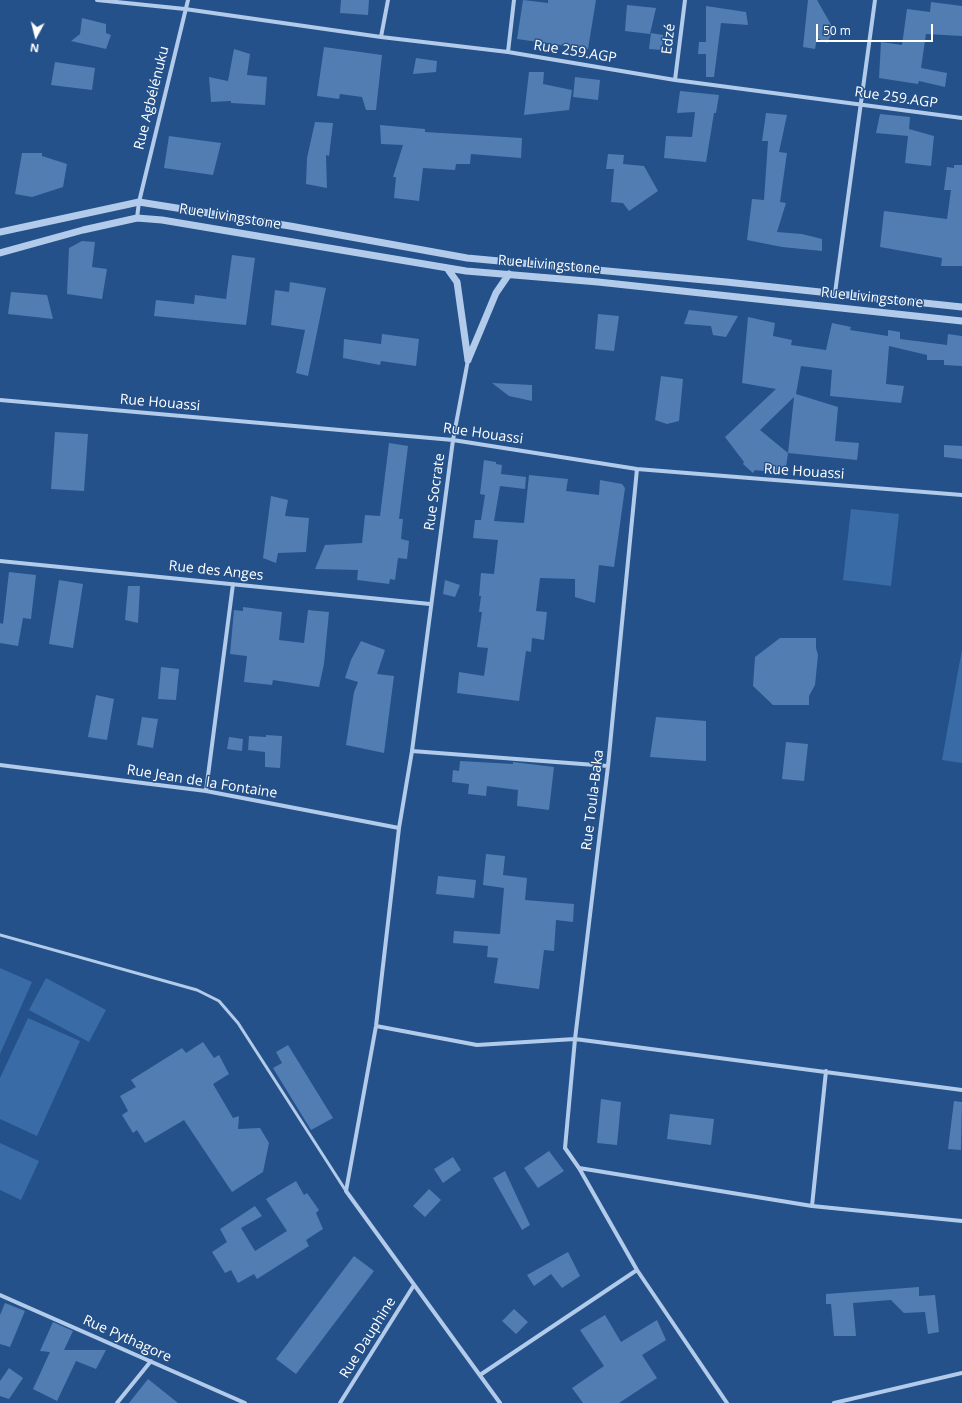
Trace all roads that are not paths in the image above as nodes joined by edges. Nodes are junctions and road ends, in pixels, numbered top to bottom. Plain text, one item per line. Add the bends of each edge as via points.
1 (97, 0) edge
2 (188, 0) edge
3 (388, 0) edge
4 (514, 0) edge
5 (685, 0) edge
6 (875, 0) edge
7 (185, 9) junction
8 (381, 37) junction
9 (508, 52) junction
10 (675, 80) junction
11 (862, 104) junction
12 (962, 118) edge
13 (139, 202) junction
14 (137, 218) junction
15 (0, 232) edge
16 (0, 253) edge
17 (468, 258) junction
18 (448, 268) junction
19 (466, 271) junction
20 (508, 274) junction
21 (835, 293) junction
22 (833, 307) junction
23 (962, 307) edge
24 (962, 321) edge
25 (468, 360) junction
26 (0, 400) edge
27 (453, 440) junction
28 (637, 470) junction
29 (962, 495) edge
30 (0, 561) edge
31 (233, 584) junction
32 (430, 604) junction
33 (412, 751) junction
34 (0, 765) edge
35 (608, 766) junction
36 (206, 791) junction
37 (399, 828) junction
38 (0, 936) edge
39 (376, 1026) junction
40 (575, 1039) junction
41 (826, 1071) junction
42 (962, 1090) edge
43 (579, 1168) junction
44 (346, 1191) junction
45 (812, 1206) junction
46 (962, 1221) edge
47 (637, 1270) junction
48 (414, 1285) junction
49 (0, 1295) edge
50 (151, 1361) junction
51 (962, 1373) edge
52 (480, 1376) junction
53 (117, 1403) edge
54 (245, 1403) edge
55 (340, 1403) edge
56 (500, 1403) edge
57 (727, 1403) edge
58 (834, 1403) edge

1 - 7 street, Rue 259.AGP
2 - 7 street, Rue Agbélénuku
3 - 8 street
4 - 9 street
5 - 10 street, Edzé
6 - 11 street
7 - 8 street, Rue 259.AGP
7 - 13 street, Rue Agbélénuku
8 - 9 street, Rue 259.AGP
9 - 10 street, Rue 259.AGP
10 - 11 street, Rue 259.AGP
11 - 12 street, Rue 259.AGP
11 - 21 street
13 - 14 street, Rue Agbélénuku
13 - 15 street
13 - 17 street, Rue Livingstone via 282,224
14 - 16 street, Rue Livingstone
14 - 18 street, Rue Livingstone via 240,232
17 - 19 street
17 - 21 street, Rue Livingstone
18 - 19 street, Rue Livingstone
18 - 25 street via 457,282
19 - 20 street, Rue Livingstone
20 - 22 street, Rue Livingstone
20 - 25 street via 496,293
21 - 22 street
21 - 23 street, Rue Livingstone
22 - 24 street, Rue Livingstone
25 - 27 street, Rue Socrate
26 - 27 street, Rue Houassi
27 - 28 street, Rue Houassi
27 - 32 street, Rue Socrate
28 - 29 street, Rue Houassi
28 - 35 street, Rue Toula-Baka
30 - 31 street, Rue des Anges
31 - 32 street, Rue des Anges
31 - 36 street
32 - 33 street, Rue Socrate
33 - 35 street
33 - 37 street, Rue Socrate
34 - 36 street, Rue Jean de la Fontaine
35 - 40 street, Rue Toula-Baka
36 - 37 street, Rue Jean de la Fontaine
37 - 39 street, Rue Socrate
38 - 44 lane via 197,990 219,1001 238,1023
39 - 40 street via 477,1045
39 - 44 street, Rue Socrate
40 - 41 street
40 - 43 street, Rue Toula-Baka via 565,1148
41 - 42 street
41 - 45 street
43 - 45 street
43 - 47 street, Rue Toula-Baka
44 - 48 street
45 - 46 street
47 - 52 street
47 - 57 street, Rue Toula-Baka
48 - 52 street
48 - 55 street, Rue Dauphine
49 - 50 street, Rue Pythagore
50 - 53 street
50 - 54 street, Rue Pythagore
51 - 58 street
52 - 56 street

